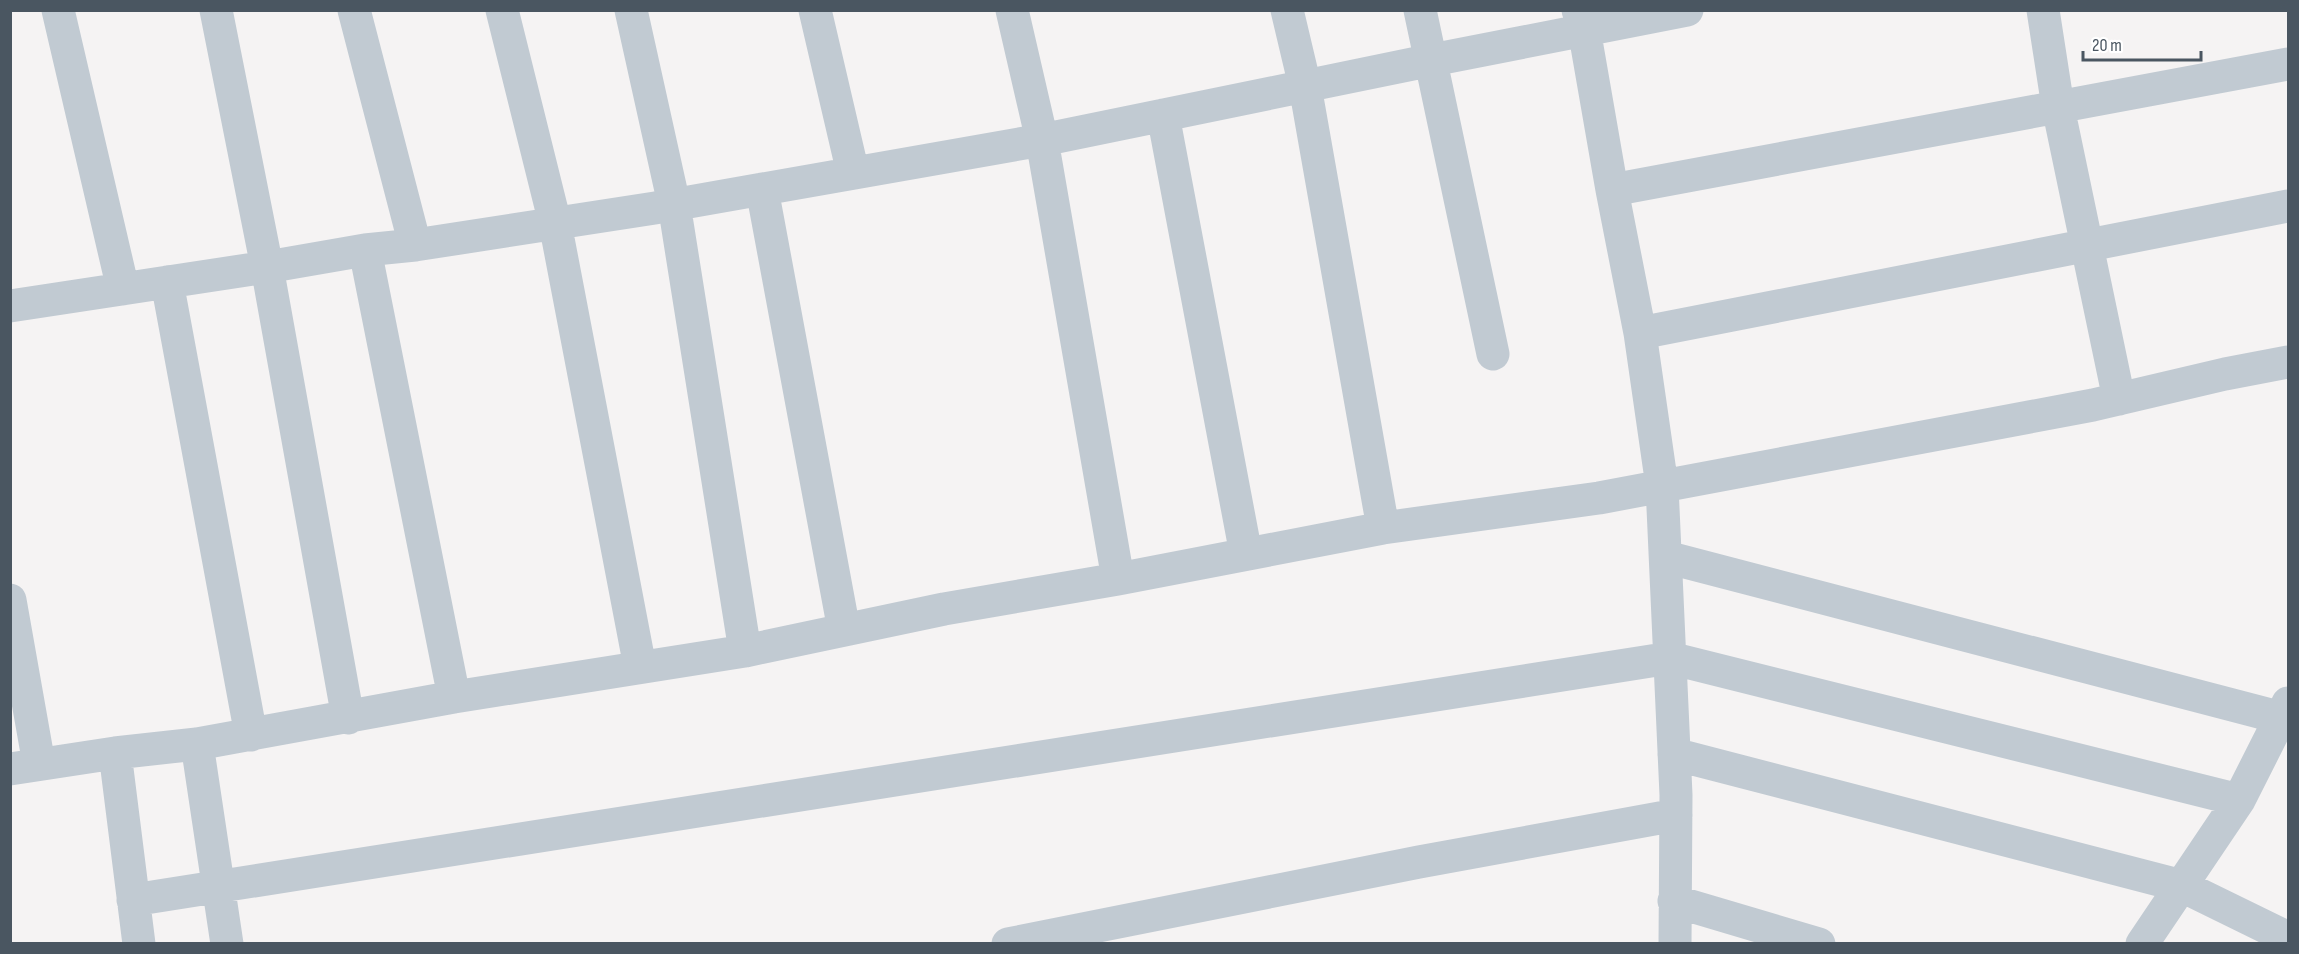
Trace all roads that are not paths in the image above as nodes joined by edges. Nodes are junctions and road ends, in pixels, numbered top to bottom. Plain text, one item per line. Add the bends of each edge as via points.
1 (58, 10) edge
2 (216, 10) edge
3 (354, 10) edge
4 (502, 10) edge
5 (631, 10) edge
6 (815, 10) edge
7 (1012, 10) edge
8 (1287, 10) edge
9 (1420, 10) edge
10 (1687, 10) edge
11 (2043, 10) edge
12 (1581, 20) edge
13 (1432, 60) junction
14 (2289, 64) edge
15 (1305, 86) junction
16 (2058, 107) junction
17 (1163, 115) junction
18 (1042, 140) junction
19 (852, 173) junction
20 (762, 189) junction
21 (1612, 190) junction
22 (674, 204) junction
23 (2289, 206) edge
24 (555, 223) junction
25 (416, 245) junction
26 (2086, 245) junction
27 (365, 250) junction
28 (267, 267) junction
29 (167, 282) junction
30 (123, 289) junction
31 (10, 306) edge
32 (1640, 333) junction
33 (1493, 354) dead end
34 (2289, 362) edge
35 (2119, 399) junction
36 (1662, 486) junction
37 (1383, 528) junction
38 (1246, 554) junction
39 (1665, 557) junction
40 (1118, 579) junction
41 (10, 600) edge
42 (844, 630) junction
43 (745, 651) junction
44 (1670, 658) junction
45 (639, 668) junction
46 (454, 697) junction
47 (2285, 710) edge
48 (348, 718) junction
49 (251, 735) junction
50 (197, 744) junction
51 (115, 753) junction
52 (1674, 754) junction
53 (25, 766) edge
54 (2239, 800) junction
55 (1676, 815) junction
56 (2182, 886) junction
57 (219, 887) junction
58 (133, 900) junction
59 (1674, 901) junction
60 (2289, 938) edge
61 (139, 944) edge
62 (227, 944) edge
63 (1008, 944) edge
64 (1674, 944) edge
65 (1819, 944) edge
66 (2142, 944) edge

1 - 30 street
2 - 28 street
3 - 25 street
4 - 24 street
5 - 22 street
6 - 19 street
7 - 18 street
8 - 15 street
9 - 13 street
10 - 12 street
11 - 16 street
12 - 13 street
12 - 21 street
13 - 15 street
13 - 33 street
14 - 16 street
15 - 17 street
15 - 37 street
16 - 21 street
16 - 26 street
17 - 18 street
17 - 38 street
18 - 19 street
18 - 40 street
19 - 20 street
20 - 22 street
20 - 42 street
21 - 32 street
22 - 24 street
22 - 43 street
23 - 26 street
24 - 25 street
24 - 45 street
25 - 27 street
26 - 32 street
26 - 35 street
27 - 28 street
27 - 46 street
28 - 29 street
28 - 48 street
29 - 30 street
29 - 49 street
30 - 31 street
32 - 36 street
34 - 35 street
35 - 36 street
36 - 37 street
36 - 39 street
37 - 38 street
38 - 40 street
39 - 44 street
39 - 47 street
40 - 42 street
41 - 53 street
42 - 43 street
43 - 45 street
44 - 52 street
44 - 54 street
44 - 57 street
45 - 46 street
46 - 48 street
47 - 54 street
48 - 49 street
49 - 50 street
50 - 51 street
50 - 57 street
51 - 53 street
51 - 58 street
52 - 55 street
52 - 56 street
54 - 56 street
55 - 59 street
55 - 63 street
56 - 60 street
56 - 66 street
57 - 58 street
57 - 62 street
58 - 61 street
59 - 64 street
59 - 65 street

